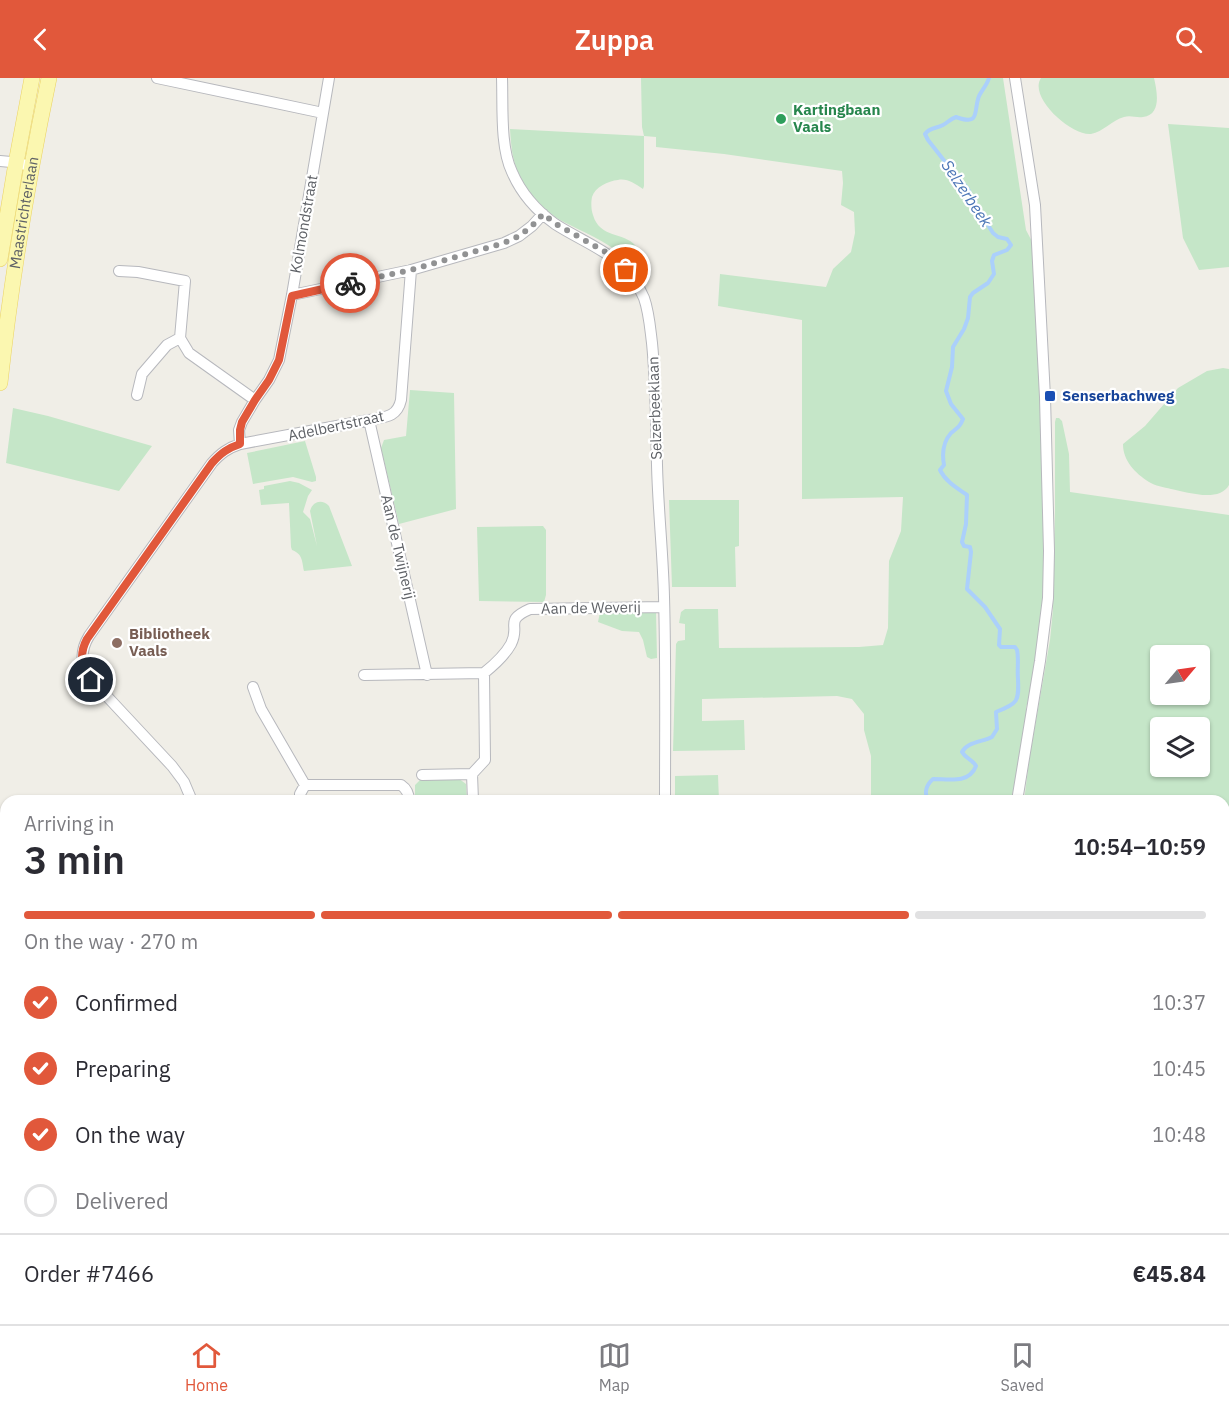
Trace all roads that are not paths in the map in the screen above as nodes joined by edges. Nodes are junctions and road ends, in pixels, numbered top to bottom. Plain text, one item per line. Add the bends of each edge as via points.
1 (32, 78) edge
2 (49, 78) edge
3 (157, 78) edge
4 (329, 78) edge
5 (502, 78) edge
6 (1015, 78) edge
7 (324, 113) junction
8 (8, 162) edge
9 (32, 166) junction
10 (543, 214) junction
11 (0, 259) edge
12 (411, 270) junction
13 (119, 271) dead end
14 (292, 296) junction
15 (180, 338) junction
16 (0, 383) edge
17 (137, 395) dead end
18 (255, 400) junction
19 (369, 420) junction
20 (240, 444) junction
21 (664, 608) junction
22 (484, 673) junction
23 (364, 675) dead end
24 (428, 675) junction
25 (253, 687) dead end
26 (472, 774) junction
27 (422, 775) dead end
28 (304, 785) junction
29 (189, 795) edge
30 (300, 795) edge
31 (408, 795) edge
32 (473, 795) edge
33 (665, 795) edge
34 (1018, 795) edge

1 - 8 main road, Maastrichterlaan
2 - 9 main road, Maastrichterlaan
3 - 7 street
4 - 7 street, Kolmondstraat
5 - 10 street, Selzerbeeklaan via 511,172
6 - 34 street via 1035,205 1049,551 1040,661
7 - 14 street, Kolmondstraat
8 - 9 street
8 - 11 main road, Maastrichterlaan
9 - 16 main road, Maastrichterlaan
10 - 12 street via 504,243
10 - 21 street, Selzerbeeklaan via 609,254 626,270 649,315
12 - 14 street
12 - 19 street, Adelbertstraat via 399,407 390,415
13 - 15 street via 185,281
14 - 18 street, Kolmondstraat via 279,360
15 - 17 street via 167,345 142,374
15 - 18 street via 189,352
18 - 20 street, Kolmondstraat via 242,422
19 - 20 street, Adelbertstraat
19 - 24 street, Aan de Twijnerij
20 - 29 street via 221,452 212,463 84,645 82,661 88,676 172,766
21 - 22 street, Aan de Weverij via 530,609 518,614 511,644
21 - 33 street, Selzerbeeklaan
22 - 24 street
22 - 26 street via 485,760
23 - 24 street
25 - 28 street via 261,709
26 - 27 street
26 - 32 street
28 - 30 street
28 - 31 street via 402,785

